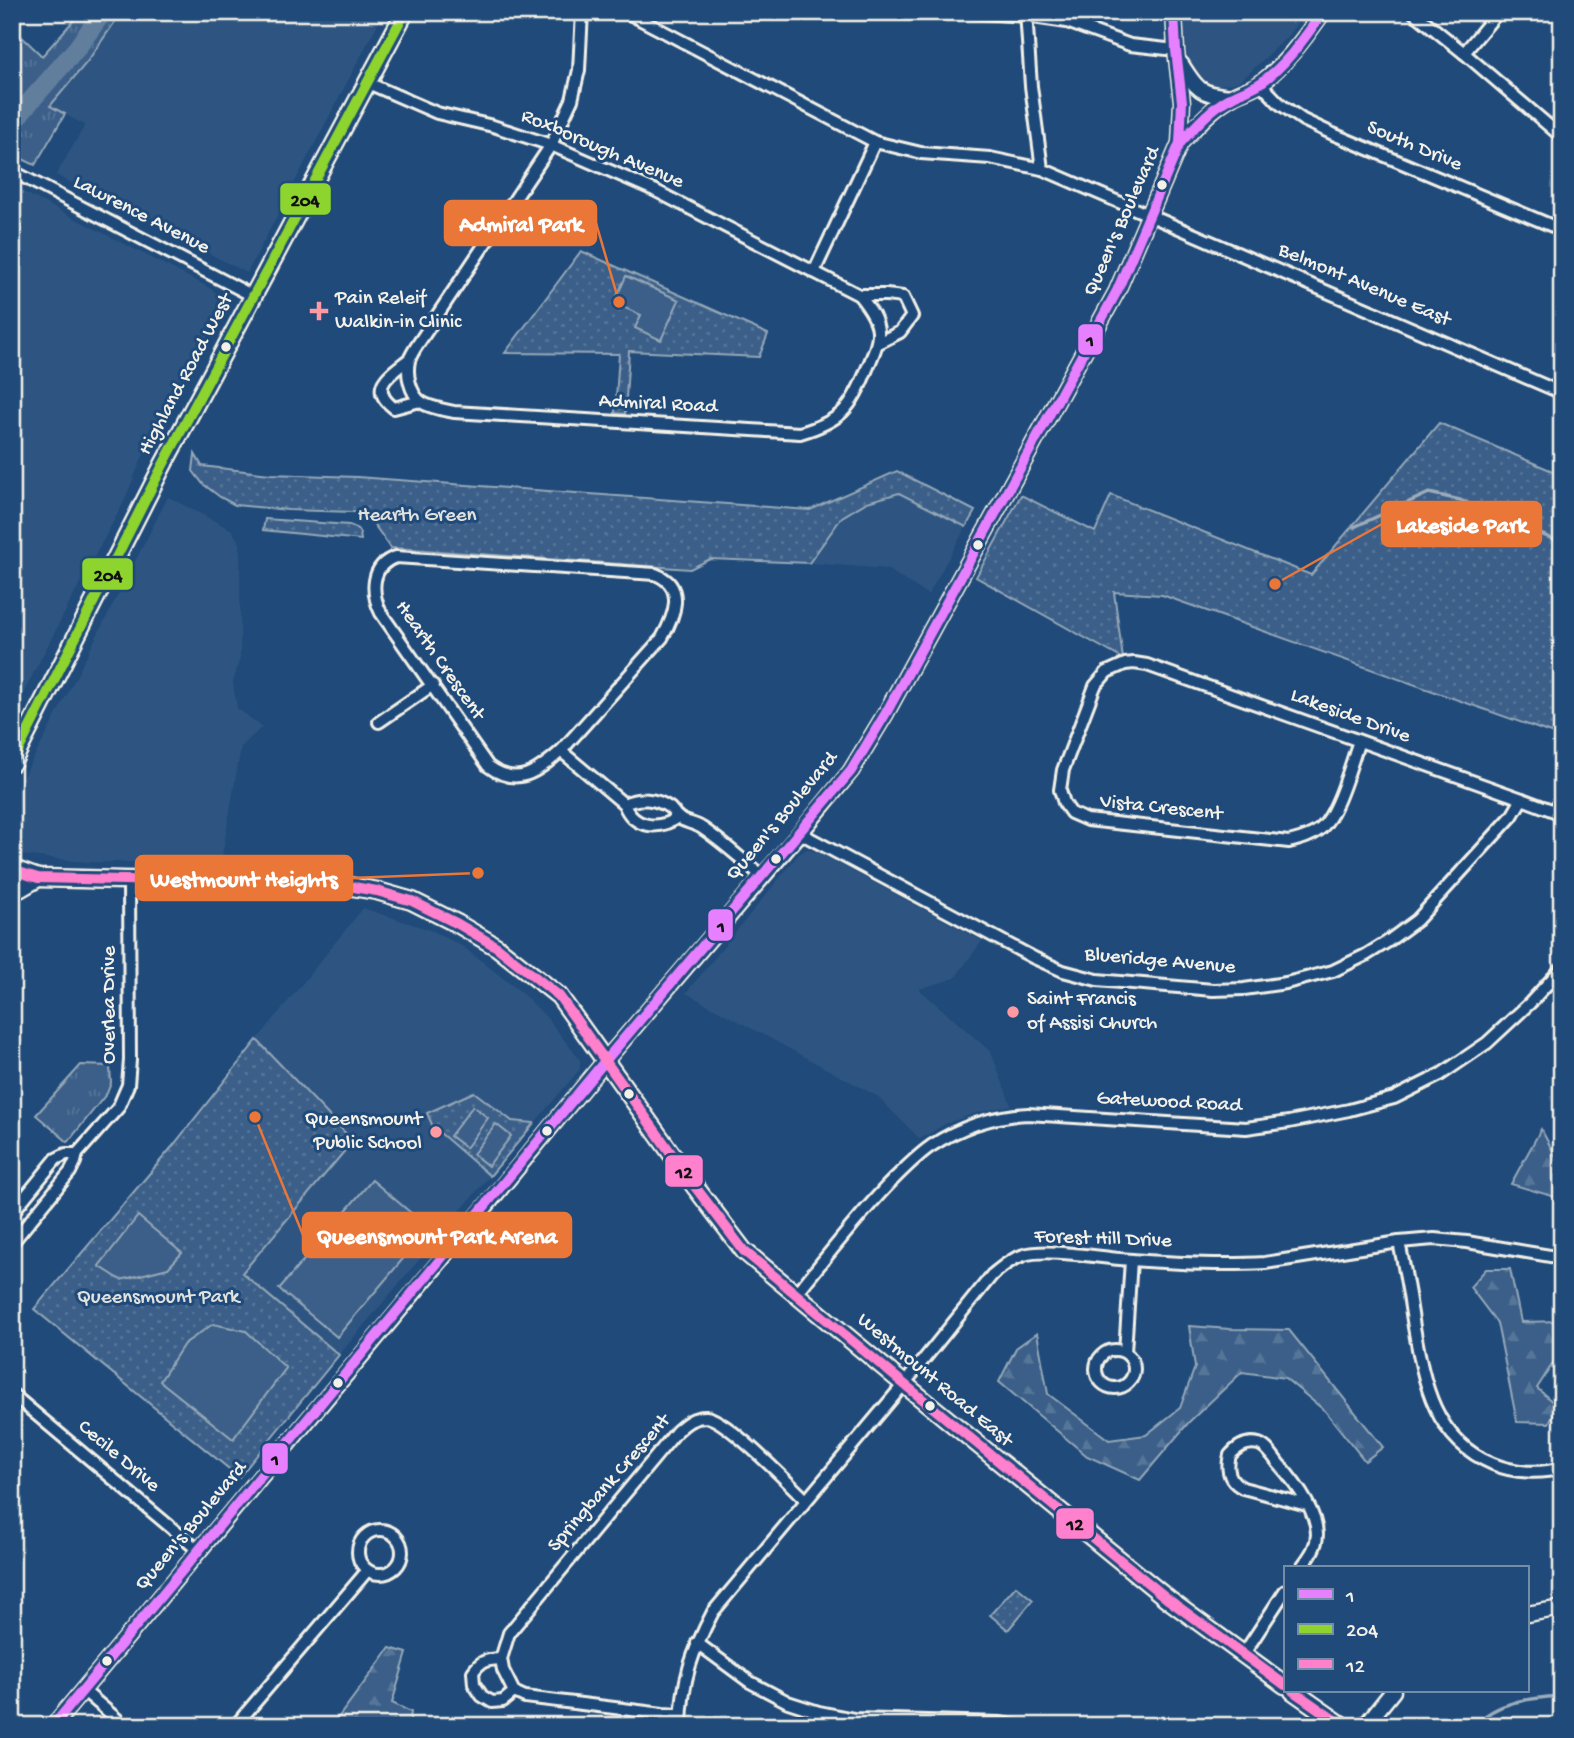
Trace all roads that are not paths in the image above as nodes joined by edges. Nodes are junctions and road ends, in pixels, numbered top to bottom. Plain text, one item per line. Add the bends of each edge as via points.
1 (405, 12) edge
2 (582, 12) edge
3 (626, 12) edge
4 (967, 12) edge
5 (1174, 12) edge
6 (1323, 12) edge
7 (1413, 12) edge
8 (1499, 12) edge
9 (1026, 14) edge
10 (1464, 53) junction
11 (1177, 54) junction
12 (368, 83) junction
13 (1260, 83) junction
14 (1231, 97) junction
15 (1562, 137) edge
16 (875, 142) junction
17 (1180, 143) junction
18 (551, 145) junction
19 (1042, 169) junction
20 (12, 171) edge
21 (1150, 215) junction
22 (1562, 230) edge
23 (814, 272) junction
24 (859, 295) junction
25 (253, 296) junction
26 (878, 343) junction
27 (409, 359) junction
28 (1562, 393) edge
29 (420, 401) junction
30 (1125, 664) joint
31 (433, 685) junction
32 (379, 722) dead end
33 (1359, 741) junction
34 (561, 751) junction
35 (13, 762) edge
36 (1522, 799) junction
37 (624, 804) junction
38 (1562, 814) edge
39 (678, 817) junction
40 (800, 833) junction
41 (14, 870) edge
42 (762, 876) junction
43 (38, 878) junction
44 (129, 881) junction
45 (12, 889) edge
46 (1562, 968) edge
47 (605, 1061) junction
48 (77, 1154) junction
49 (12, 1213) edge
50 (1399, 1242) junction
51 (12, 1243) edge
52 (1562, 1258) edge
53 (1131, 1260) junction
54 (797, 1293) junction
55 (1125, 1352) dead end
56 (904, 1384) junction
57 (12, 1394) edge
58 (1562, 1468) edge
59 (806, 1500) junction
60 (1307, 1505) junction
61 (199, 1551) junction
62 (1302, 1566) edge
63 (367, 1571) junction
64 (1284, 1593) edge
65 (1562, 1608) edge
66 (1528, 1614) edge
67 (697, 1643) junction
68 (1243, 1655) junction
69 (501, 1659) junction
70 (1284, 1684) edge
71 (84, 1691) junction
72 (514, 1692) junction
73 (1294, 1692) edge
74 (1393, 1692) edge
75 (681, 1720) edge
76 (53, 1726) edge
77 (125, 1726) edge
78 (234, 1726) edge
79 (1017, 1726) edge
80 (1343, 1726) edge
81 (1365, 1726) edge

1 - 12 main road, Highland Road West
2 - 18 street via 579,70 572,100
3 - 16 street, Belmont Avenue East
4 - 9 street
5 - 11 street, Queen's Boulevard
6 - 13 street, Queen's Boulevard via 1281,65
7 - 10 street
8 - 10 street
9 - 11 street
9 - 19 street
10 - 15 street
11 - 14 street via 1193,84 1206,93
11 - 17 street, Queen's Boulevard
12 - 18 street, Roxborough Avenue via 437,113
12 - 25 main road, Highland Road West
13 - 14 street, Queen's Boulevard
13 - 22 street, South Drive via 1303,120
14 - 17 street, Queen's Boulevard
16 - 19 street, Belmont Avenue East via 921,153 990,158
16 - 23 street
17 - 21 street, Queen's Boulevard
18 - 23 street, Roxborough Avenue via 654,190
18 - 27 street
19 - 21 street, Belmont Avenue East
20 - 25 street, Lawrence Avenue
21 - 28 street, Belmont Avenue East
21 - 40 street, Queen's Boulevard via 1117,291 886,713 851,771
23 - 24 street
24 - 26 street via 874,318
24 - 26 street via 903,297 912,316 900,332
25 - 35 main road, Highland Road West
26 - 29 street, Admiral Road via 849,406 818,428 800,433 454,412
27 - 29 street via 411,388
27 - 29 street via 384,379 382,391 394,408
30 - 33 street, Lakeside Drive via 1147,665
30 - 33 street, Vista Crescent via 1107,671 1096,686 1063,770 1060,790 1064,803 1071,813 1087,820 1289,842 1307,837 1331,817
31 - 32 street
31 - 34 street, Hearth Crescent via 498,774 533,773
31 - 34 street, Hearth Crescent via 377,604 377,572 387,560 396,557 664,577 673,590 676,608 662,638
33 - 36 street, Lakeside Drive
34 - 37 street
36 - 38 street, Lakeside Drive
36 - 40 street, Blueridge Avenue via 1513,816 1417,919 1387,942 1333,971 1244,989 1097,980 1063,971
37 - 39 street via 652,800 674,810
37 - 39 street via 628,814 646,824 668,824
39 - 42 street via 701,827
40 - 42 street, Queen's Boulevard
41 - 43 main road
42 - 47 street, Queen's Boulevard
43 - 44 main road, Westmount Road East
43 - 45 main road
44 - 47 main road, Westmount Road East via 342,885 412,901 497,947 559,996
44 - 48 street, Overlea Drive via 128,1085 118,1108
46 - 54 street, Gatewood Road via 1487,1043 1440,1075 1394,1098 1246,1128 1028,1114 982,1121 960,1130 909,1164 859,1215
47 - 54 main road, Westmount Road East via 735,1240
47 - 61 street, Queen's Boulevard
48 - 49 street, Overlea Drive via 57,1159
48 - 51 street, Overlea Drive via 70,1172
50 - 52 street, Forest Hill Drive via 1467,1241
50 - 53 street, Forest Hill Drive via 1265,1263
50 - 58 street via 1427,1390 1445,1428 1479,1459 1501,1468
53 - 55 street
53 - 56 street, Forest Hill Drive via 1045,1253 1025,1255 1006,1264 992,1275
54 - 56 main road, Westmount Road East
56 - 59 street, Forest Hill Drive
56 - 68 main road, Westmount Road East
57 - 61 street, Cecile Drive
59 - 67 street, Forest Hill Drive via 713,1612
59 - 69 street, Springbank Crescent via 728,1427 708,1417 691,1420 509,1633
60 - 60 street via 1297,1484 1265,1447 1249,1443 1230,1455 1228,1471 1236,1484
60 - 62 street via 1317,1534 1315,1547
61 - 71 street, Queen's Boulevard
63 - 63 street via 386,1574 400,1563 402,1546 394,1534 376,1530 363,1538 358,1552
63 - 78 street
64 - 68 street
65 - 66 street
67 - 75 street, Forest Hill Drive via 685,1680
67 - 79 street via 750,1682 819,1712 853,1719
68 - 70 main road, Westmount Road East
69 - 72 street
69 - 72 street via 479,1663 472,1672 474,1684 492,1702 503,1701
71 - 76 street, Queen's Boulevard
71 - 77 street
72 - 75 street
73 - 80 main road
74 - 81 street

